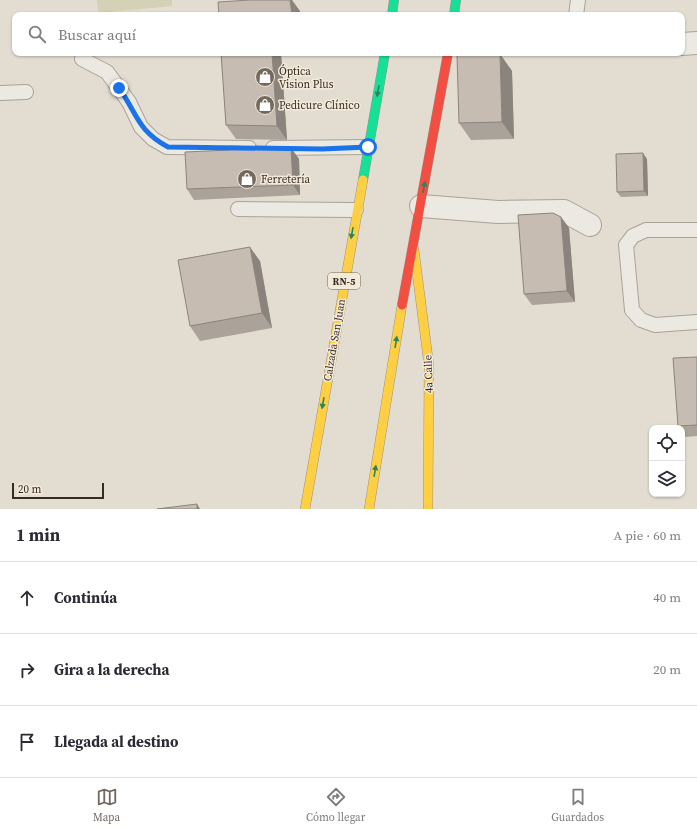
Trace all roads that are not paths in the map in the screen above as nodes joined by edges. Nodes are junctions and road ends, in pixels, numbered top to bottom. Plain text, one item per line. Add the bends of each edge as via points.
1 (394, 0) edge
2 (456, 0) edge
3 (578, 0) edge
4 (392, 12) edge
5 (454, 12) edge
6 (576, 12) edge
7 (685, 44) edge
8 (697, 44) edge
9 (384, 56) edge
10 (447, 56) edge
11 (82, 59) dead end
12 (26, 92) dead end
13 (0, 94) edge
14 (368, 147) junction
15 (421, 206) junction
16 (238, 209) dead end
17 (356, 210) junction
18 (590, 225) dead end
19 (697, 230) edge
20 (413, 240) junction
21 (697, 322) edge
22 (305, 509) edge
23 (369, 509) edge
24 (428, 509) edge

1 - 4 main road
2 - 5 main road
3 - 6 lane
7 - 8 street
9 -> 14 main road, Calzada San Juan / RN-5
15 -> 10 main road
11 - 14 lane via 107,72 129,102 141,127 153,139 168,147
12 - 13 lane
14 - 17 main road, Calzada San Juan / RN-5
15 - 18 street via 498,212 564,211
15 - 20 main road
16 - 17 lane
17 -> 22 main road, Calzada San Juan / RN-5
19 - 21 lane via 646,230 633,236 626,246 632,310 641,320 655,325
23 -> 20 main road
20 - 24 main road, 4a Calle via 429,366

